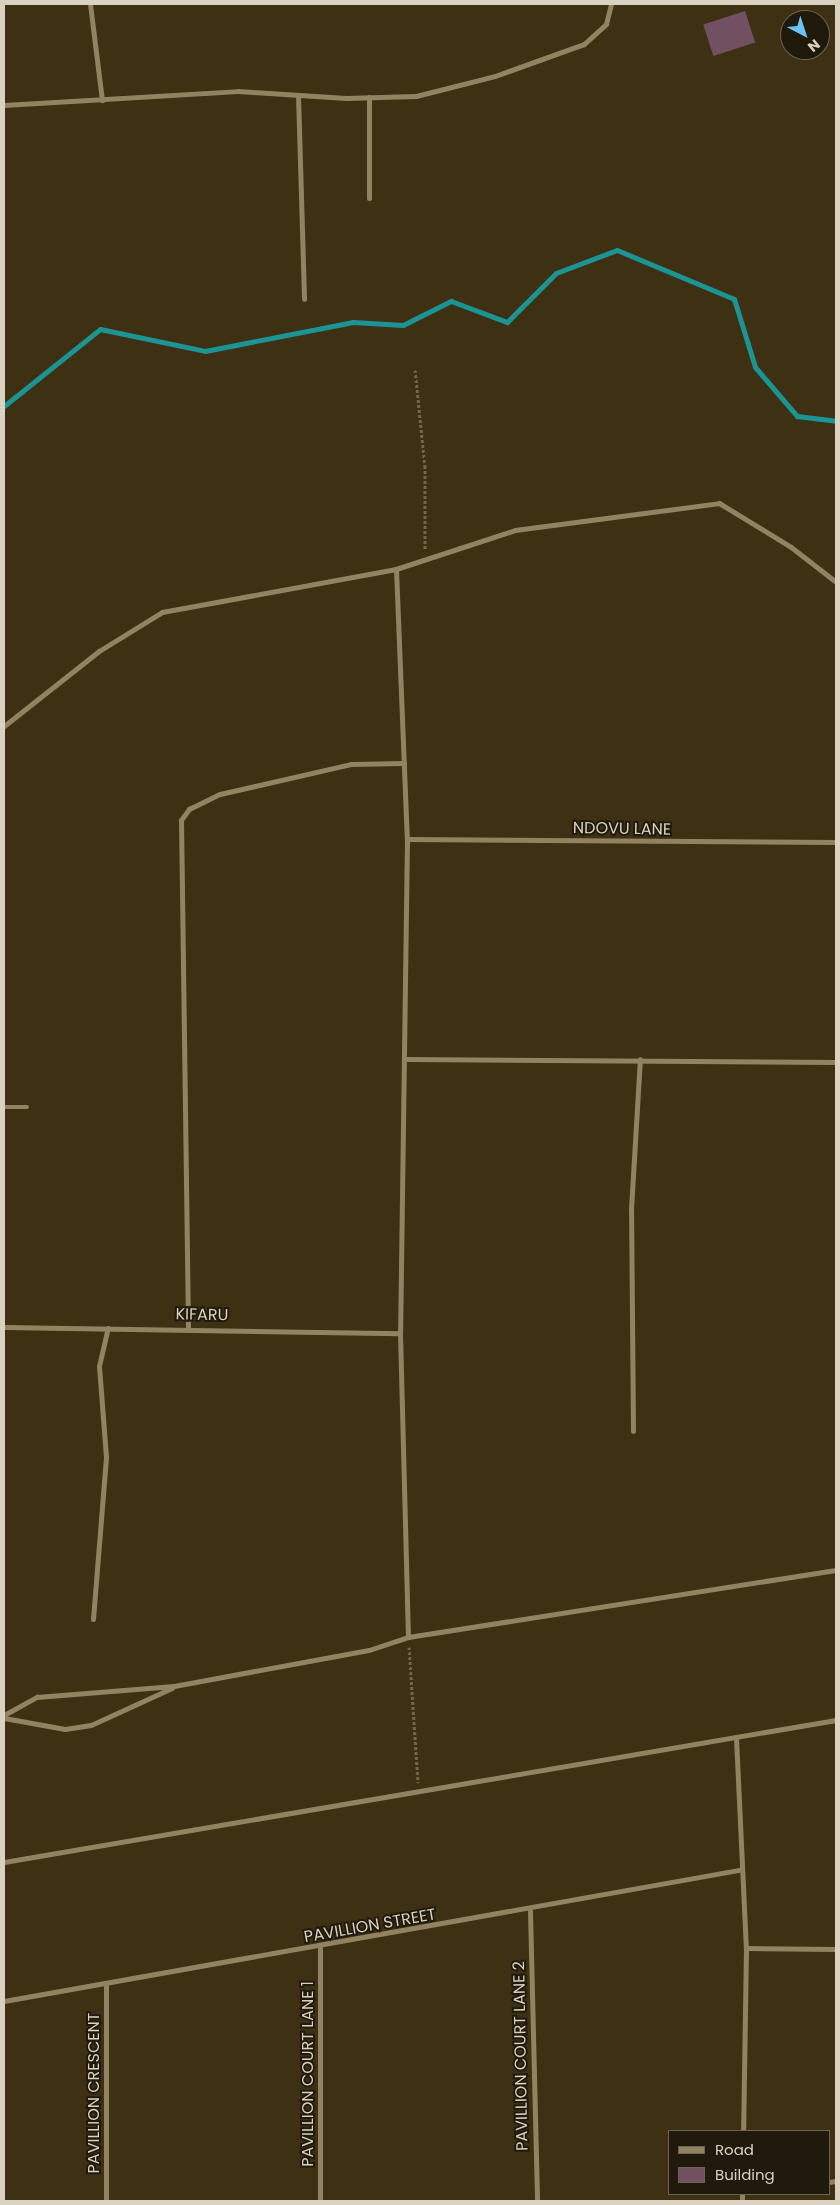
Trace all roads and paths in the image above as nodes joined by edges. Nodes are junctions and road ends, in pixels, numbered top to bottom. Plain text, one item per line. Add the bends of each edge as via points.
1 (90, 4) edge
2 (611, 4) edge
3 (298, 95) junction
4 (369, 98) junction
5 (102, 100) junction
6 (4, 105) edge
7 (369, 198) dead end
8 (304, 299) dead end
9 (415, 370) dead end
10 (422, 562) junction
11 (396, 569) junction
12 (836, 582) edge
13 (4, 726) edge
14 (404, 763) junction
15 (407, 839) junction
16 (836, 842) edge
17 (640, 1058) junction
18 (407, 1059) junction
19 (836, 1062) edge
20 (4, 1107) edge
21 (27, 1107) dead end
22 (4, 1327) edge
23 (188, 1327) junction
24 (108, 1328) junction
25 (400, 1333) junction
26 (633, 1431) dead end
27 (836, 1570) edge
28 (93, 1618) dead end
29 (408, 1637) junction
30 (174, 1686) junction
31 (4, 1717) edge
32 (836, 1720) edge
33 (736, 1738) junction
34 (419, 1791) junction
35 (4, 1862) edge
36 (739, 1870) junction
37 (530, 1910) junction
38 (320, 1948) junction
39 (746, 1948) junction
40 (836, 1949) edge
41 (106, 1984) junction
42 (4, 2001) edge
43 (743, 2130) edge
44 (106, 2201) edge
45 (320, 2201) edge
46 (537, 2201) edge

1 - 5 street
2 - 4 street via 606,24 584,44 416,96
3 - 4 street
3 - 5 street via 215,92
3 - 8 street
4 - 7 street
5 - 6 street
9 - 10 path via 428,514
10 - 11 street
10 - 12 street via 515,530 719,503 792,547
11 - 13 street via 162,612 99,651
11 - 14 street
14 - 15 street
14 - 23 street via 351,764 220,794 188,809 181,820
15 - 16 street, NDOVU LANE
15 - 18 street
17 - 18 street
17 - 19 street
17 - 26 street via 631,1209
18 - 25 street
20 - 21 lane
22 - 24 street, KIFARU
23 - 24 street, KIFARU
23 - 25 street, KIFARU
24 - 28 street via 100,1366 106,1457
25 - 29 street
27 - 29 street
29 - 30 street via 369,1650
29 - 34 path
30 - 31 street via 37,1697
30 - 31 street via 91,1725 65,1729
32 - 33 street
33 - 34 street
33 - 36 street
34 - 35 street
36 - 37 street, PAVILLION STREET
36 - 39 street
37 - 38 street, PAVILLION STREET
37 - 46 street, PAVILLION COURT LANE 2
38 - 41 street, PAVILLION STREET
38 - 45 street, PAVILLION COURT LANE 1
39 - 40 street
39 - 43 street
41 - 42 street, PAVILLION STREET
41 - 44 street, PAVILLION CRESCENT

